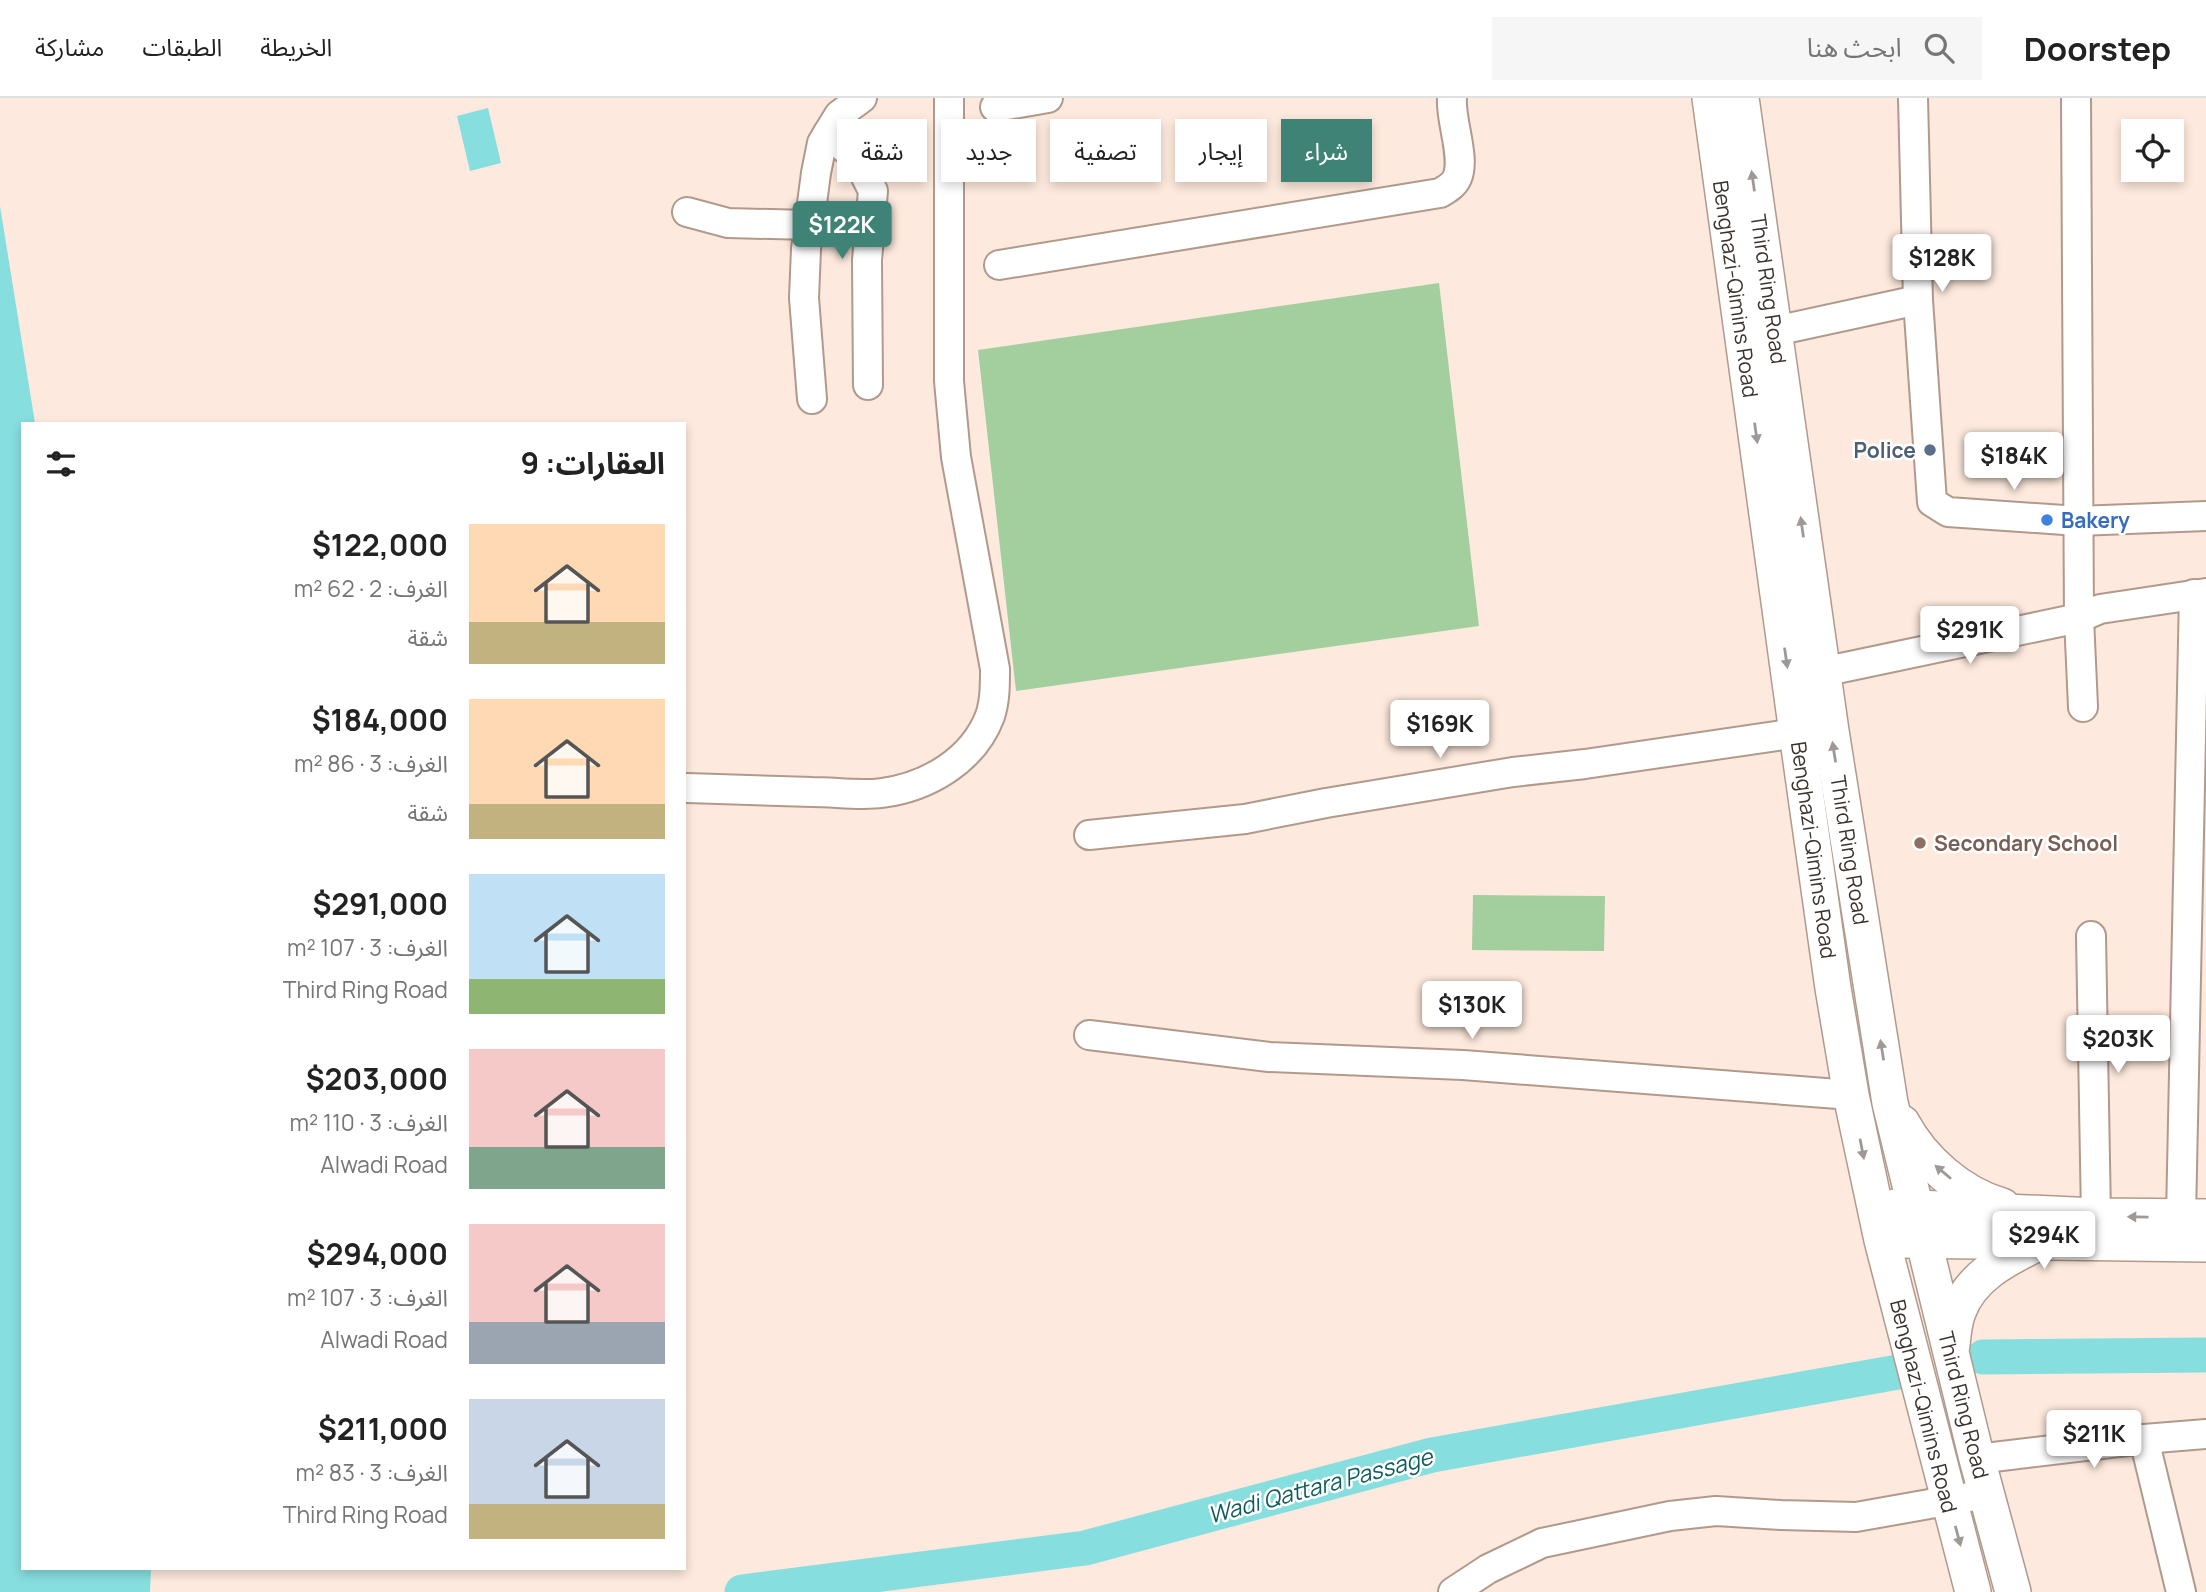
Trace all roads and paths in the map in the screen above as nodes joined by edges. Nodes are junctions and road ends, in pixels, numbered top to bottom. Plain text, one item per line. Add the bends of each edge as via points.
1 (862, 98) edge
2 (949, 98) edge
3 (1048, 98) edge
4 (1452, 98) edge
5 (1710, 98) edge
6 (1741, 98) edge
7 (1913, 98) edge
8 (2076, 98) edge
9 (995, 107) dead end
10 (828, 133) junction
11 (687, 212) dead end
12 (870, 223) junction
13 (809, 225) junction
14 (999, 265) dead end
15 (1918, 300) junction
16 (1774, 331) junction
17 (868, 386) dead end
18 (813, 399) dead end
19 (2206, 516) edge
20 (2078, 521) junction
21 (2200, 593) edge
22 (2079, 618) junction
23 (1822, 672) junction
24 (2083, 708) dead end
25 (1797, 733) junction
26 (686, 788) edge
27 (1089, 835) dead end
28 (2091, 936) dead end
29 (1089, 1035) dead end
30 (1851, 1095) junction
31 (1891, 1103) junction
32 (1874, 1206) junction
33 (2096, 1216) junction
34 (2193, 1217) edge
35 (1919, 1224) junction
36 (2031, 1228) junction
37 (1882, 1240) junction
38 (2206, 1244) edge
39 (1950, 1351) junction
40 (2206, 1434) edge
41 (2144, 1439) junction
42 (1978, 1460) junction
43 (1986, 1494) junction
44 (1949, 1502) junction
45 (1453, 1592) edge
46 (1973, 1592) edge
47 (2013, 1592) edge
48 (2182, 1592) edge

1 - 10 street via 839,115
2 - 26 street via 949,381 956,457 996,669 990,714 982,734 966,753 918,785 880,793
3 - 9 street
4 - 14 street via 1459,176 1440,193
5 -> 25 main road, Benghazi-Qimins Road
16 -> 6 main road, Third Ring Road
7 - 15 street
8 - 20 street
10 - 12 street via 857,159 873,191
10 - 13 street via 822,143
11 - 13 street via 728,223
12 - 13 street
12 - 17 street
13 - 18 street via 804,299
15 - 16 street
15 - 20 street via 1932,502 1948,512
23 -> 16 main road, Third Ring Road
19 - 20 street
20 - 22 street
21 - 22 street via 2100,609
21 - 34 street
22 - 23 street
22 - 24 street
31 -> 23 main road, Third Ring Road
25 - 27 street via 1513,772 1245,820
25 - 30 main road, Benghazi-Qimins Road
28 - 33 street
29 - 30 street via 1269,1057 1463,1065
30 -> 32 main road, Benghazi-Qimins Road
31 - 35 main road, Third Ring Road
36 -> 31 main road via 1959,1186 1931,1163 1908,1135
32 - 35 main road
32 - 37 main road, Benghazi-Qimins Road
34 -> 33 main road
33 - 36 main road
35 - 36 main road
35 - 37 main road
35 - 39 main road, Third Ring Road
36 - 38 main road
36 - 39 main road via 1963,1299
37 - 44 main road, Benghazi-Qimins Road
39 - 42 main road, Third Ring Road
40 - 41 street
41 - 42 street
41 - 48 street
42 - 43 main road, Third Ring Road
43 - 44 street
43 - 47 main road, Third Ring Road
44 - 45 street via 1856,1517 1716,1511 1670,1516 1542,1543
44 -> 46 main road, Benghazi-Qimins Road

